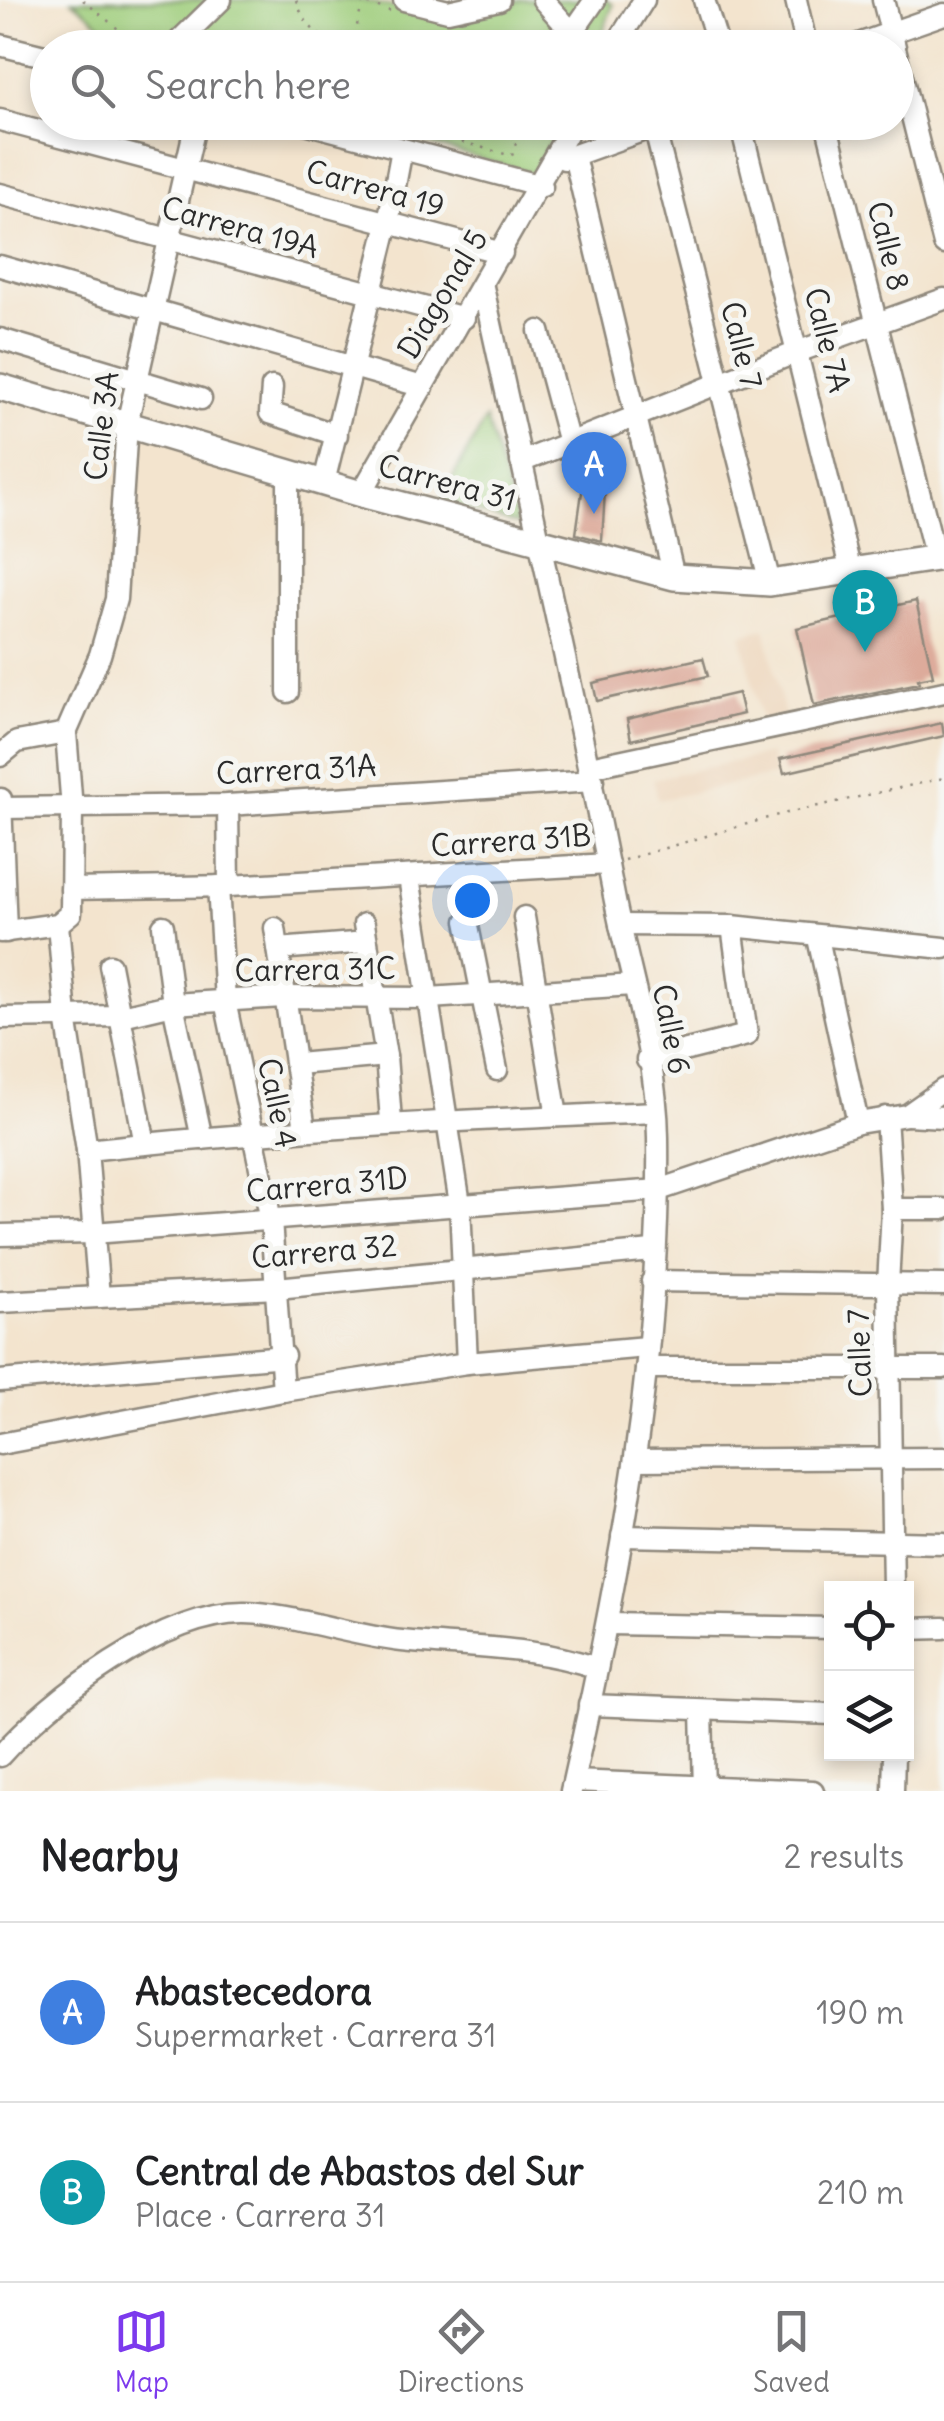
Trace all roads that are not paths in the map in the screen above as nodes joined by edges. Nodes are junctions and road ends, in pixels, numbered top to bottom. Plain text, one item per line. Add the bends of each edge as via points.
1 (220, 0) edge
2 (404, 0) edge
3 (499, 0) edge
4 (543, 0) edge
5 (596, 0) edge
6 (704, 0) edge
7 (796, 0) edge
8 (884, 0) edge
9 (637, 1) edge
10 (944, 14) edge
11 (190, 30) edge
12 (626, 30) edge
13 (713, 30) edge
14 (803, 30) edge
15 (892, 30) edge
16 (914, 32) edge
17 (0, 44) edge
18 (30, 52) edge
19 (0, 120) edge
20 (914, 122) edge
21 (30, 128) edge
22 (74, 140) edge
23 (192, 140) edge
24 (371, 140) edge
25 (565, 140) edge
26 (616, 140) edge
27 (662, 140) edge
28 (745, 140) edge
29 (830, 140) edge
30 (402, 148) junction
31 (574, 156) junction
32 (552, 164) junction
33 (186, 170) junction
34 (542, 186) junction
35 (0, 194) edge
36 (388, 223) junction
37 (169, 240) junction
38 (944, 244) edge
39 (502, 253) junction
40 (0, 266) edge
41 (483, 287) junction
42 (369, 292) junction
43 (944, 299) edge
44 (152, 310) junction
45 (464, 318) junction
46 (876, 322) junction
47 (538, 331) dead end
48 (0, 339) edge
49 (800, 351) junction
50 (352, 367) junction
51 (136, 380) junction
52 (720, 382) junction
53 (272, 386) dead end
54 (0, 387) edge
55 (423, 387) junction
56 (201, 399) dead end
57 (636, 416) junction
58 (127, 424) junction
59 (337, 435) junction
60 (569, 443) junction
61 (521, 462) junction
62 (288, 472) junction
63 (324, 482) junction
64 (361, 494) junction
65 (539, 542) junction
66 (940, 558) edge
67 (851, 572) junction
68 (674, 577) junction
69 (770, 582) junction
70 (288, 692) dead end
71 (944, 692) edge
72 (66, 733) junction
73 (0, 756) edge
74 (592, 774) junction
75 (2, 802) edge
76 (228, 805) junction
77 (72, 810) junction
78 (1, 852) edge
79 (608, 864) junction
80 (410, 878) junction
81 (223, 886) junction
82 (71, 889) junction
83 (524, 917) dead end
84 (467, 921) dead end
85 (58, 924) junction
86 (620, 925) junction
87 (163, 926) dead end
88 (732, 926) junction
89 (3, 932) edge
90 (818, 938) junction
91 (944, 948) edge
92 (110, 966) dead end
93 (632, 986) junction
94 (538, 992) junction
95 (481, 995) junction
96 (283, 997) junction
97 (429, 998) junction
98 (375, 1000) junction
99 (225, 1001) junction
100 (173, 1004) junction
101 (122, 1016) junction
102 (66, 1017) junction
103 (0, 1018) edge
104 (386, 1056) junction
105 (647, 1060) junction
106 (297, 1064) junction
107 (497, 1070) dead end
108 (944, 1089) edge
109 (656, 1112) junction
110 (557, 1116) junction
111 (897, 1116) junction
112 (944, 1117) edge
113 (391, 1121) junction
114 (447, 1123) junction
115 (858, 1123) junction
116 (305, 1129) junction
117 (253, 1132) junction
118 (202, 1140) junction
119 (145, 1144) junction
120 (87, 1150) junction
121 (658, 1190) junction
122 (460, 1204) junction
123 (892, 1209) junction
124 (944, 1209) edge
125 (271, 1220) junction
126 (93, 1233) junction
127 (0, 1235) edge
128 (652, 1251) junction
129 (462, 1269) junction
130 (652, 1281) junction
131 (888, 1284) junction
132 (944, 1286) edge
133 (277, 1288) junction
134 (99, 1297) junction
135 (0, 1302) edge
136 (284, 1356) junction
137 (646, 1357) junction
138 (467, 1363) junction
139 (890, 1368) junction
140 (944, 1368) edge
141 (0, 1382) edge
142 (283, 1391) junction
143 (0, 1444) edge
144 (894, 1458) junction
145 (944, 1458) edge
146 (636, 1460) junction
147 (622, 1536) junction
148 (894, 1544) junction
149 (944, 1544) edge
150 (893, 1581) edge
151 (609, 1624) junction
152 (824, 1628) edge
153 (944, 1628) edge
154 (914, 1629) edge
155 (597, 1668) junction
156 (589, 1705) junction
157 (702, 1710) junction
158 (824, 1714) edge
159 (0, 1756) edge
160 (894, 1761) edge
161 (572, 1786) edge
162 (704, 1790) edge
163 (813, 1791) edge
164 (894, 1791) edge

1 - 11 street
2 - 3 street via 448,11
4 - 5 street via 568,28 578,26
6 - 13 street
7 - 14 street
8 - 15 street
9 - 12 street
10 - 16 street
17 - 18 street
19 - 21 street, Carrera 19
20 - 38 street
22 - 33 street, Carrera 19
23 - 33 street, Calle 3A
24 - 30 street
25 - 32 street, Diagonal 5
26 - 31 street
27 - 52 street, Calle 7
28 - 49 street, Calle 7A
29 - 46 street, Calle 8
30 - 34 street
30 - 36 street
31 - 32 street
31 - 57 street
32 - 34 street, Diagonal 5
33 - 36 street, Carrera 19
33 - 37 street, Calle 3A
34 - 39 street, Diagonal 5
35 - 37 street, Carrera 19A
36 - 39 street, Carrera 19
36 - 42 street
37 - 42 street, Carrera 19A
37 - 44 street, Calle 3A
39 - 41 street, Diagonal 5
40 - 44 street
41 - 45 street, Diagonal 5
41 - 61 street, Calle 6
42 - 45 street, Carrera 19A
42 - 50 street
43 - 46 street
44 - 50 street
44 - 51 street, Calle 3A
45 - 55 street, Diagonal 5
46 - 49 street
46 - 66 street, Calle 8
47 - 60 street
48 - 51 street
49 - 52 street
49 - 67 street, Calle 7A
50 - 55 street
50 - 59 street
51 - 56 street
51 - 58 street, Calle 3A
52 - 57 street
52 - 69 street, Calle 7
53 - 59 street via 270,413
54 - 58 main road, Carrera 31
55 - 64 street, Diagonal 5
57 - 60 street
57 - 68 street
58 - 62 main road, Carrera 31
58 - 72 street, Calle 3A via 116,599
59 - 63 street
60 - 61 street
61 - 65 street, Calle 6
62 - 63 main road, Carrera 31
62 - 70 street
63 - 64 main road, Carrera 31
64 - 65 main road, Carrera 31
65 - 68 main road, Carrera 31
65 - 74 street, Calle 6
66 - 67 main road, Carrera 31
67 - 69 main road, Carrera 31
68 - 69 main road, Carrera 31
71 - 74 street, Carrera 31A
72 - 73 street via 17,742
72 - 77 street
74 - 76 street, Carrera 31A
74 - 79 street, Calle 6
75 - 77 street, Carrera 31A
75 - 78 street
76 - 77 street, Carrera 31A
76 - 81 street, Calle 4
77 - 82 street
78 - 89 street
79 - 80 street, Carrera 31B
79 - 86 street, Calle 6
80 - 81 street, Carrera 31B
80 - 97 street
81 - 82 street, Carrera 31B
81 - 99 street, Calle 4
82 - 85 street via 71,913
83 - 94 street
84 - 95 street
85 - 89 street
85 - 102 street
86 - 88 street
86 - 93 street, Calle 6
87 - 100 street
88 - 90 street
88 - 105 street via 747,1036
90 - 91 street
90 - 115 street
92 - 101 street
93 - 94 street, Carrera 31C
93 - 105 street, Calle 6
94 - 95 street, Carrera 31C
94 - 110 street
95 - 97 street, Carrera 31C
95 - 107 street
96 - 98 street, Carrera 31C
96 - 98 street via 276,938 365,933
96 - 99 street, Carrera 31C
96 - 106 street
97 - 98 street, Carrera 31C
97 - 114 street
98 - 104 street
99 - 100 street, Carrera 31C
99 - 117 street, Calle 4
100 - 101 street, Carrera 31C
100 - 118 street
101 - 102 street, Carrera 31C
101 - 119 street
102 - 103 street, Carrera 31C
102 - 120 street
104 - 106 street
104 - 113 street
105 - 109 street, Calle 6
106 - 116 street
108 - 111 street
109 - 110 street, Carrera 31D
109 - 121 street, Calle 6
110 - 114 street, Carrera 31D
111 - 112 street
111 - 115 street, Carrera 31D
111 - 123 street, Calle 7
113 - 114 street, Carrera 31D
113 - 116 street, Carrera 31D
114 - 122 street
115 - 121 street, Carrera 31D
116 - 117 street, Carrera 31D
117 - 118 street, Carrera 31D
117 - 125 street, Calle 4
118 - 119 street, Carrera 31D
119 - 120 street, Carrera 31D
120 - 126 street
121 - 122 street, Carrera 31D
121 - 128 street, Calle 6
122 - 125 street, Carrera 31D
122 - 129 street
123 - 124 street
123 - 131 street, Calle 7
125 - 126 street, Carrera 31D
125 - 133 street, Calle 4
126 - 127 street, Carrera 31D
126 - 134 street
128 - 129 street, Carrera 32
128 - 130 street, Calle 6
129 - 133 street, Carrera 32
129 - 138 street
130 - 131 street
130 - 137 street, Calle 6
131 - 132 street
131 - 139 street, Calle 7
133 - 134 street, Carrera 32
133 - 136 street, Calle 4
134 - 135 street, Carrera 32
136 - 141 street
136 - 142 street, Calle 4
137 - 138 street
137 - 139 street
137 - 146 street, Calle 6
138 - 142 street
139 - 140 street
139 - 144 street, Calle 7
142 - 143 street
144 - 145 street
144 - 146 street
144 - 148 street, Calle 7
146 - 147 street, Calle 6
147 - 148 street
147 - 151 street, Calle 6
148 - 149 street
148 - 150 street, Calle 7
151 - 152 street
151 - 155 street, Calle 6
153 - 154 street
155 - 156 street, Calle 6
155 - 159 street via 557,1654 370,1638 244,1613 143,1643 29,1723
156 - 157 street
156 - 161 street, Calle 6
157 - 158 street
157 - 162 street
160 - 164 street
161 - 162 street
162 - 163 street

